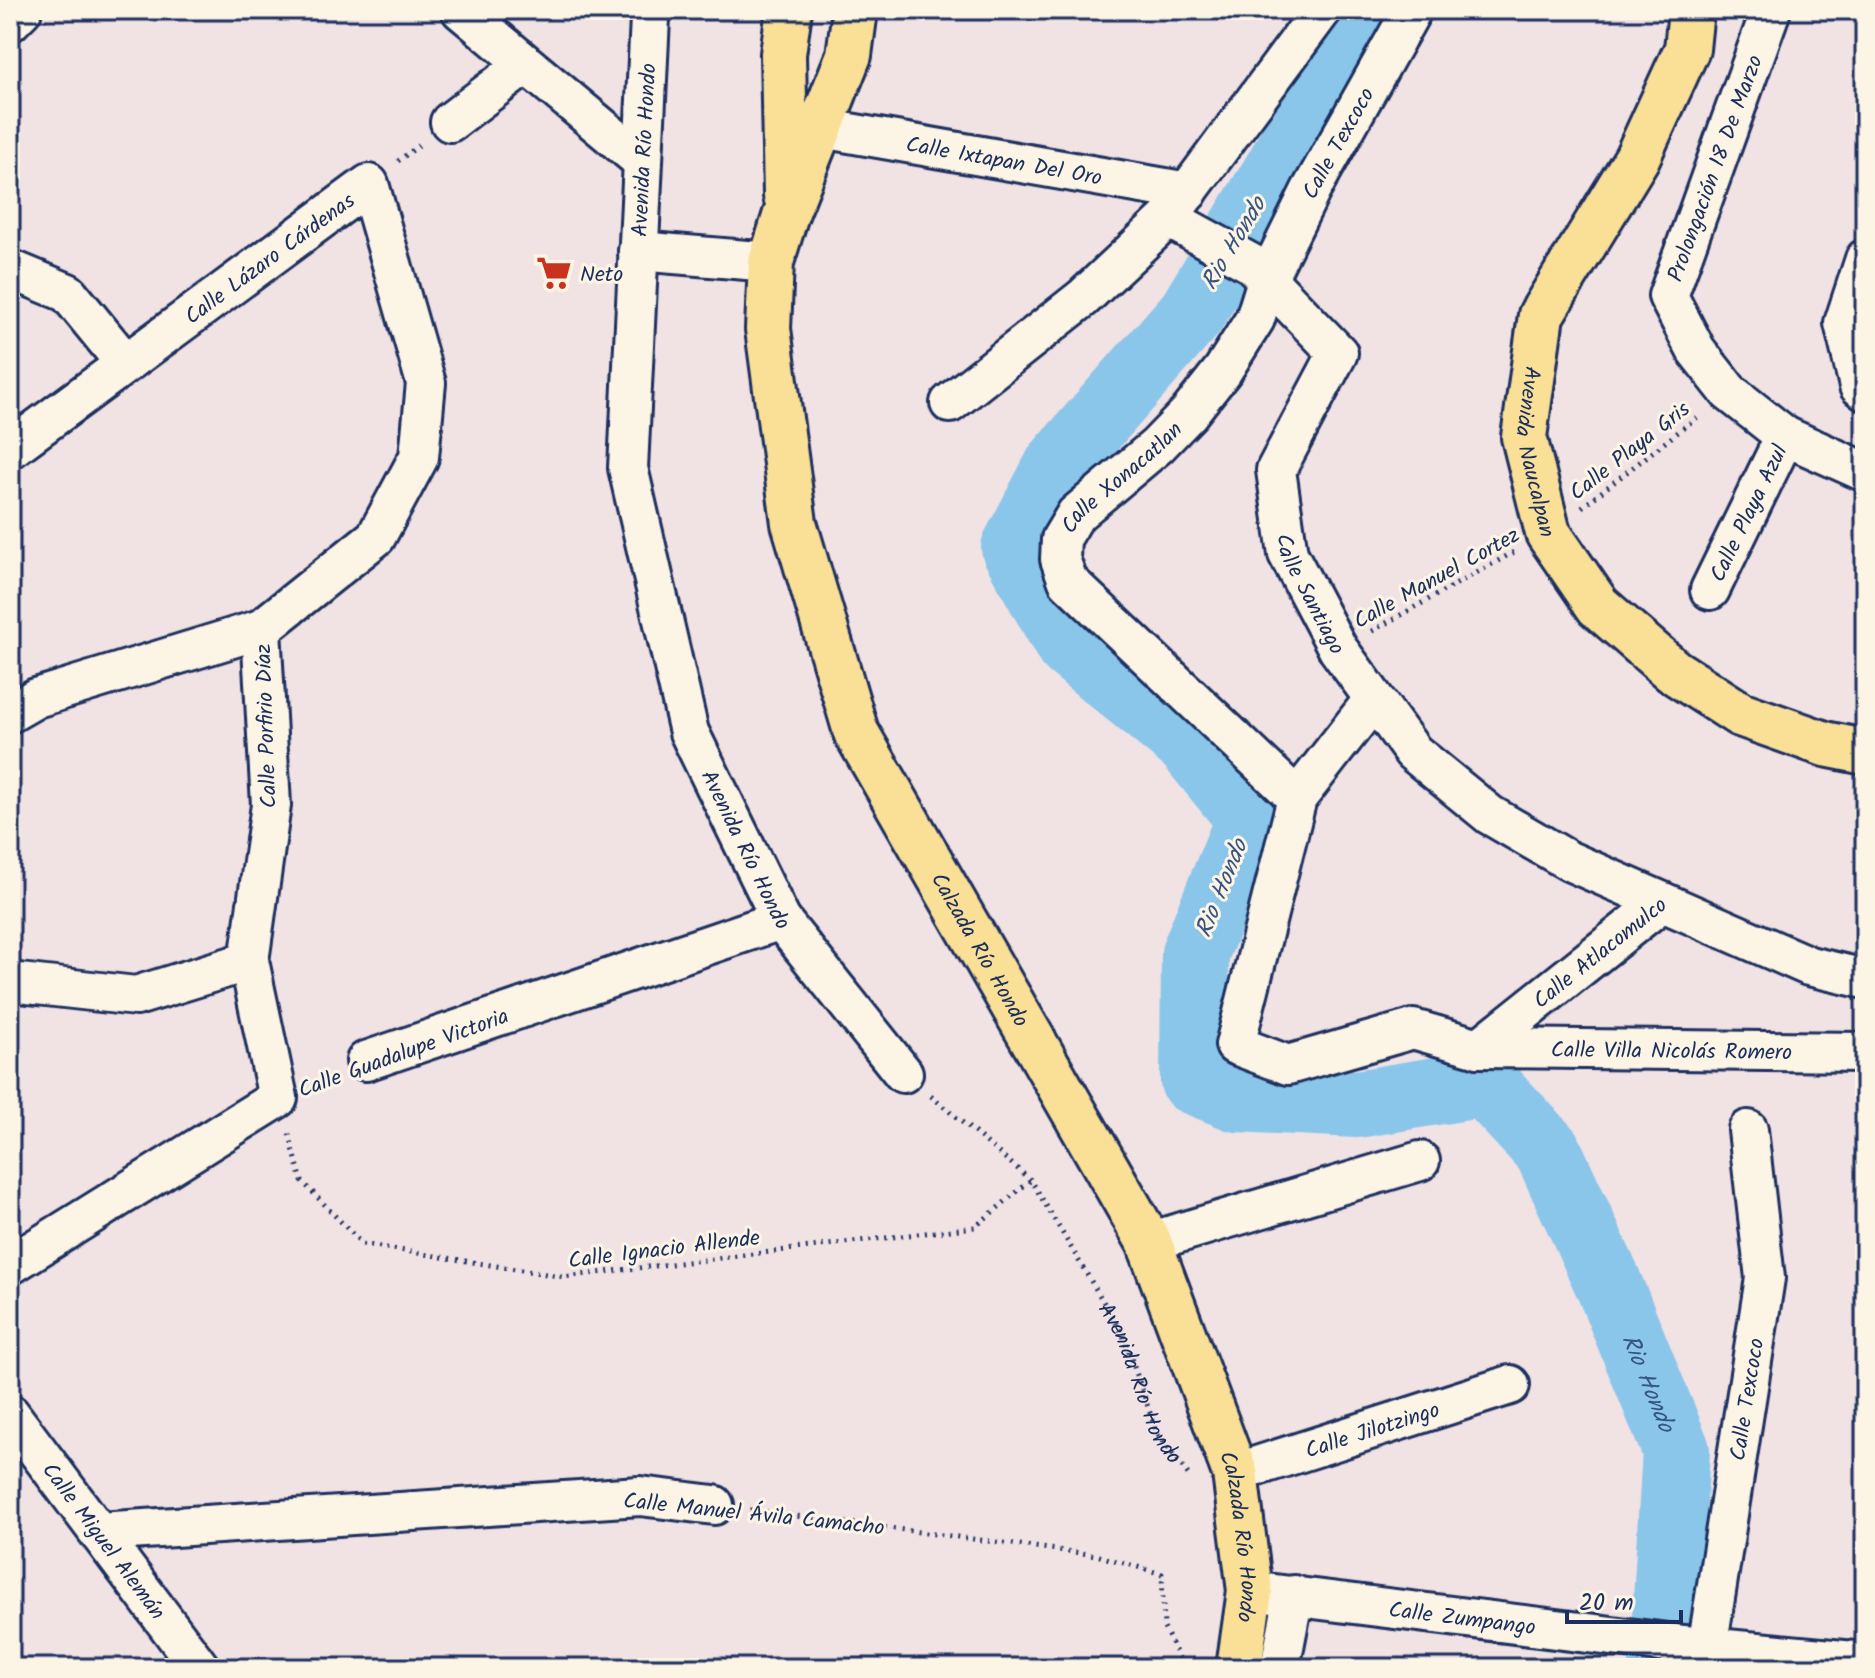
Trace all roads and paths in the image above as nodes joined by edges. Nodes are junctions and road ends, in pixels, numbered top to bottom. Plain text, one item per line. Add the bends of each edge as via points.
1 (22, 10) edge
2 (461, 10) edge
3 (789, 10) edge
4 (855, 10) edge
5 (1322, 10) edge
6 (1412, 10) edge
7 (1691, 10) edge
8 (1771, 10) edge
9 (650, 18) dead end
10 (10, 22) edge
11 (509, 39) edge
12 (450, 122) joint
13 (821, 128) junction
14 (642, 161) junction
15 (369, 184) junction
16 (1178, 205) junction
17 (786, 214) junction
18 (638, 251) junction
19 (1865, 259) edge
20 (771, 262) junction
21 (10, 269) edge
22 (1260, 270) junction
23 (125, 363) junction
24 (1865, 391) edge
25 (1729, 392) junction
26 (950, 403) dead end
27 (1785, 436) junction
28 (10, 449) edge
29 (1865, 472) edge
30 (1548, 533) junction
31 (1710, 590) dead end
32 (261, 629) junction
33 (1338, 649) junction
34 (1374, 699) junction
35 (10, 713) edge
36 (1865, 752) edge
37 (1297, 798) junction
38 (1662, 902) junction
39 (781, 920) junction
40 (249, 961) junction
41 (1865, 979) edge
42 (10, 982) edge
43 (1479, 1048) junction
44 (1865, 1052) edge
45 (366, 1061) joint
46 (903, 1073) joint
47 (278, 1098) junction
48 (1748, 1130) dead end
49 (1420, 1161) dead end
50 (1031, 1180) junction
51 (1149, 1242) junction
52 (10, 1265) edge
53 (1510, 1385) dead end
54 (10, 1414) edge
55 (1214, 1477) junction
56 (714, 1505) joint
57 (99, 1532) junction
58 (1250, 1591) junction
59 (1294, 1595) junction
60 (1699, 1653) edge
61 (1865, 1662) edge
62 (200, 1668) edge
63 (1184, 1668) edge
64 (1239, 1668) edge
65 (1280, 1668) edge

1 - 10 street
2 - 11 street
3 - 17 main road, Calzada Río Hondo via 783,54
4 - 13 main road, Calzada Río Hondo via 849,55
5 - 16 street
6 - 22 street, Calle Texcoco
7 - 30 main road, Avenida Naucalpan via 1687,49 1637,158 1541,315 1524,437
8 - 25 street, Prolongación 18 De Marzo via 1668,296 1696,350
9 - 14 street, Avenida Río Hondo
11 - 12 street
11 - 14 street
12 - 15 path, Calle Lázaro Cárdenas
13 - 16 street, Calle Ixtapan Del Oro
13 - 17 main road, Calzada Río Hondo
14 - 18 street, Avenida Río Hondo
15 - 23 street, Calle Lázaro Cárdenas
15 - 32 street, Calle Porfirio Díaz via 426,383 419,457 376,537
16 - 22 street, Calle Santiago via 1201,238
16 - 26 street via 1083,298
17 - 20 main road, Calzada Río Hondo
18 - 20 street
18 - 39 street, Avenida Río Hondo via 628,468 689,732
19 - 24 street via 1844,323 1859,386
20 - 51 main road, Calzada Río Hondo via 768,329 794,523 856,732
21 - 23 street via 68,293
22 - 33 street, Calle Santiago via 1338,353 1276,470 1288,554
22 - 37 street, Calle Xonacatlan via 1255,319 1223,370 1157,446 1076,514 1061,539 1060,559 1068,581
23 - 28 street, Calle Lázaro Cárdenas
25 - 27 street, Prolongación 18 De Marzo
25 - 30 path, Calle Playa Gris
27 - 29 street, Prolongación 18 De Marzo
27 - 31 street, Calle Playa Azul
30 - 33 path, Calle Manuel Cortez
30 - 36 main road, Avenida Naucalpan via 1598,606 1673,671 1740,714
32 - 35 street via 36,698
32 - 40 street, Calle Porfirio Díaz via 271,805
33 - 34 street, Calle Santiago
34 - 37 street
34 - 38 street, Calle Santiago via 1413,752 1490,815 1569,861
37 - 43 street via 1235,1045 1288,1065 1413,1029
38 - 41 street, Calle Atlacomulco via 1809,966
38 - 43 street, Calle Atlacomulco
39 - 45 street, Calle Guadalupe Victoria
39 - 46 street, Avenida Río Hondo
40 - 42 street via 136,996
40 - 47 street, Calle Porfirio Díaz
43 - 44 street, Calle Villa Nicolás Romero
45 - 47 path, Calle Guadalupe Victoria
46 - 50 path, Avenida Río Hondo
47 - 50 path, Calle Ignacio Allende via 302,1181 362,1244 564,1277 975,1227
47 - 52 street, Calle Guadalupe Victoria
48 - 60 street, Calle Texcoco via 1765,1278
49 - 51 street
50 - 55 path, Avenida Río Hondo via 1123,1335 1157,1433
51 - 55 main road, Calzada Río Hondo
53 - 55 street, Calle Jilotzingo
54 - 57 street, Calle Miguel Alemán
55 - 58 main road, Calzada Río Hondo
56 - 57 street, Calle Manuel Ávila Camacho via 640,1496
56 - 63 path, Calle Manuel Ávila Camacho via 1096,1555 1162,1574 1164,1628
57 - 62 street, Calle Miguel Alemán
58 - 59 street, Calle Zumpango
58 - 64 main road, Calzada Río Hondo
59 - 60 street, Calle Zumpango
59 - 65 street
60 - 61 street, Calle Zumpango

